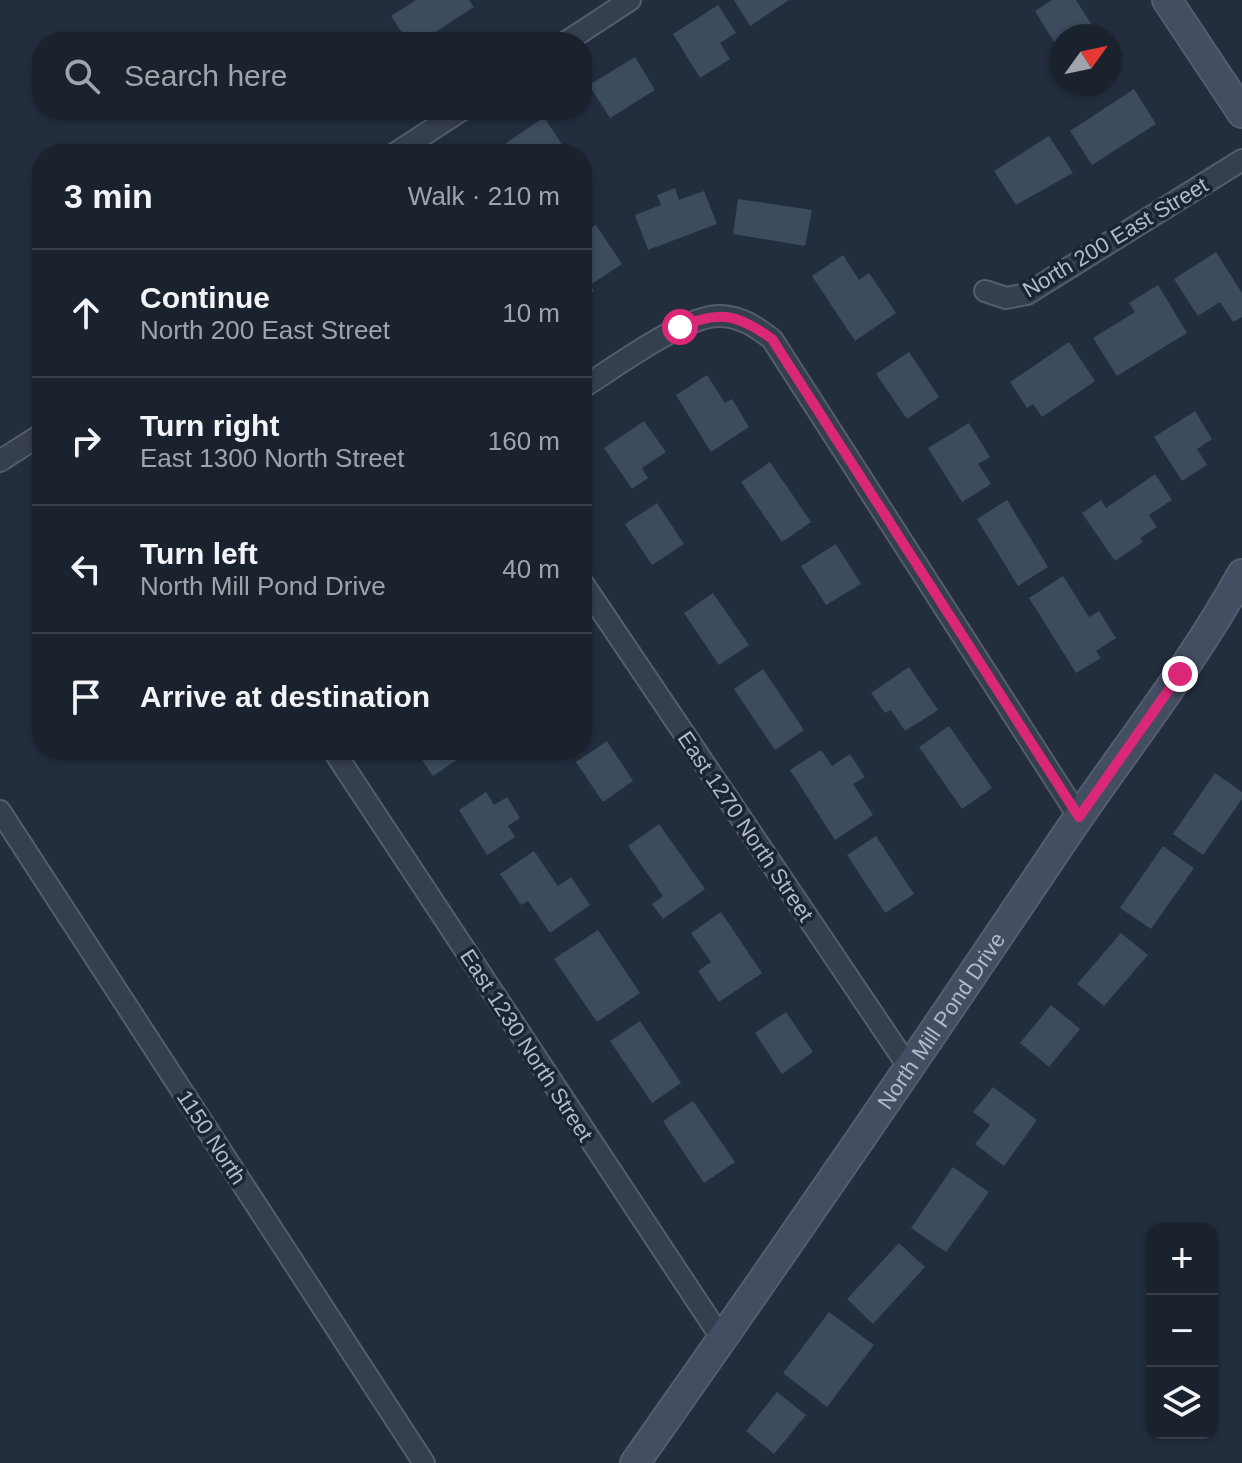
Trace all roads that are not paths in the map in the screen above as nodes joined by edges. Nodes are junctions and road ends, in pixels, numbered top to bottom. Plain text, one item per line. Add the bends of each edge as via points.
1 (630, 0) edge
2 (1167, 0) edge
3 (581, 32) edge
4 (1242, 113) edge
5 (447, 120) edge
6 (409, 144) edge
7 (1242, 160) edge
8 (985, 291) dead end
9 (592, 382) edge
10 (32, 440) edge
11 (0, 461) edge
12 (1242, 574) edge
13 (592, 597) edge
14 (340, 760) edge
15 (0, 811) edge
16 (1079, 817) junction
17 (910, 1069) junction
18 (722, 1339) junction
19 (424, 1463) edge
20 (635, 1463) edge

1 - 3 street
2 - 4 main road
5 - 6 street
7 - 8 street, North 200 East Street via 1027,294 1006,298
9 - 16 street via 702,318 750,322 772,339
10 - 11 street
12 - 16 main road, North Mill Pond Drive via 1213,627
13 - 17 street, East 1270 North Street
14 - 18 street, East 1230 North Street
15 - 19 street, 1150 North
16 - 17 main road, North Mill Pond Drive
17 - 18 main road, North Mill Pond Drive
18 - 20 main road, North Mill Pond Drive

